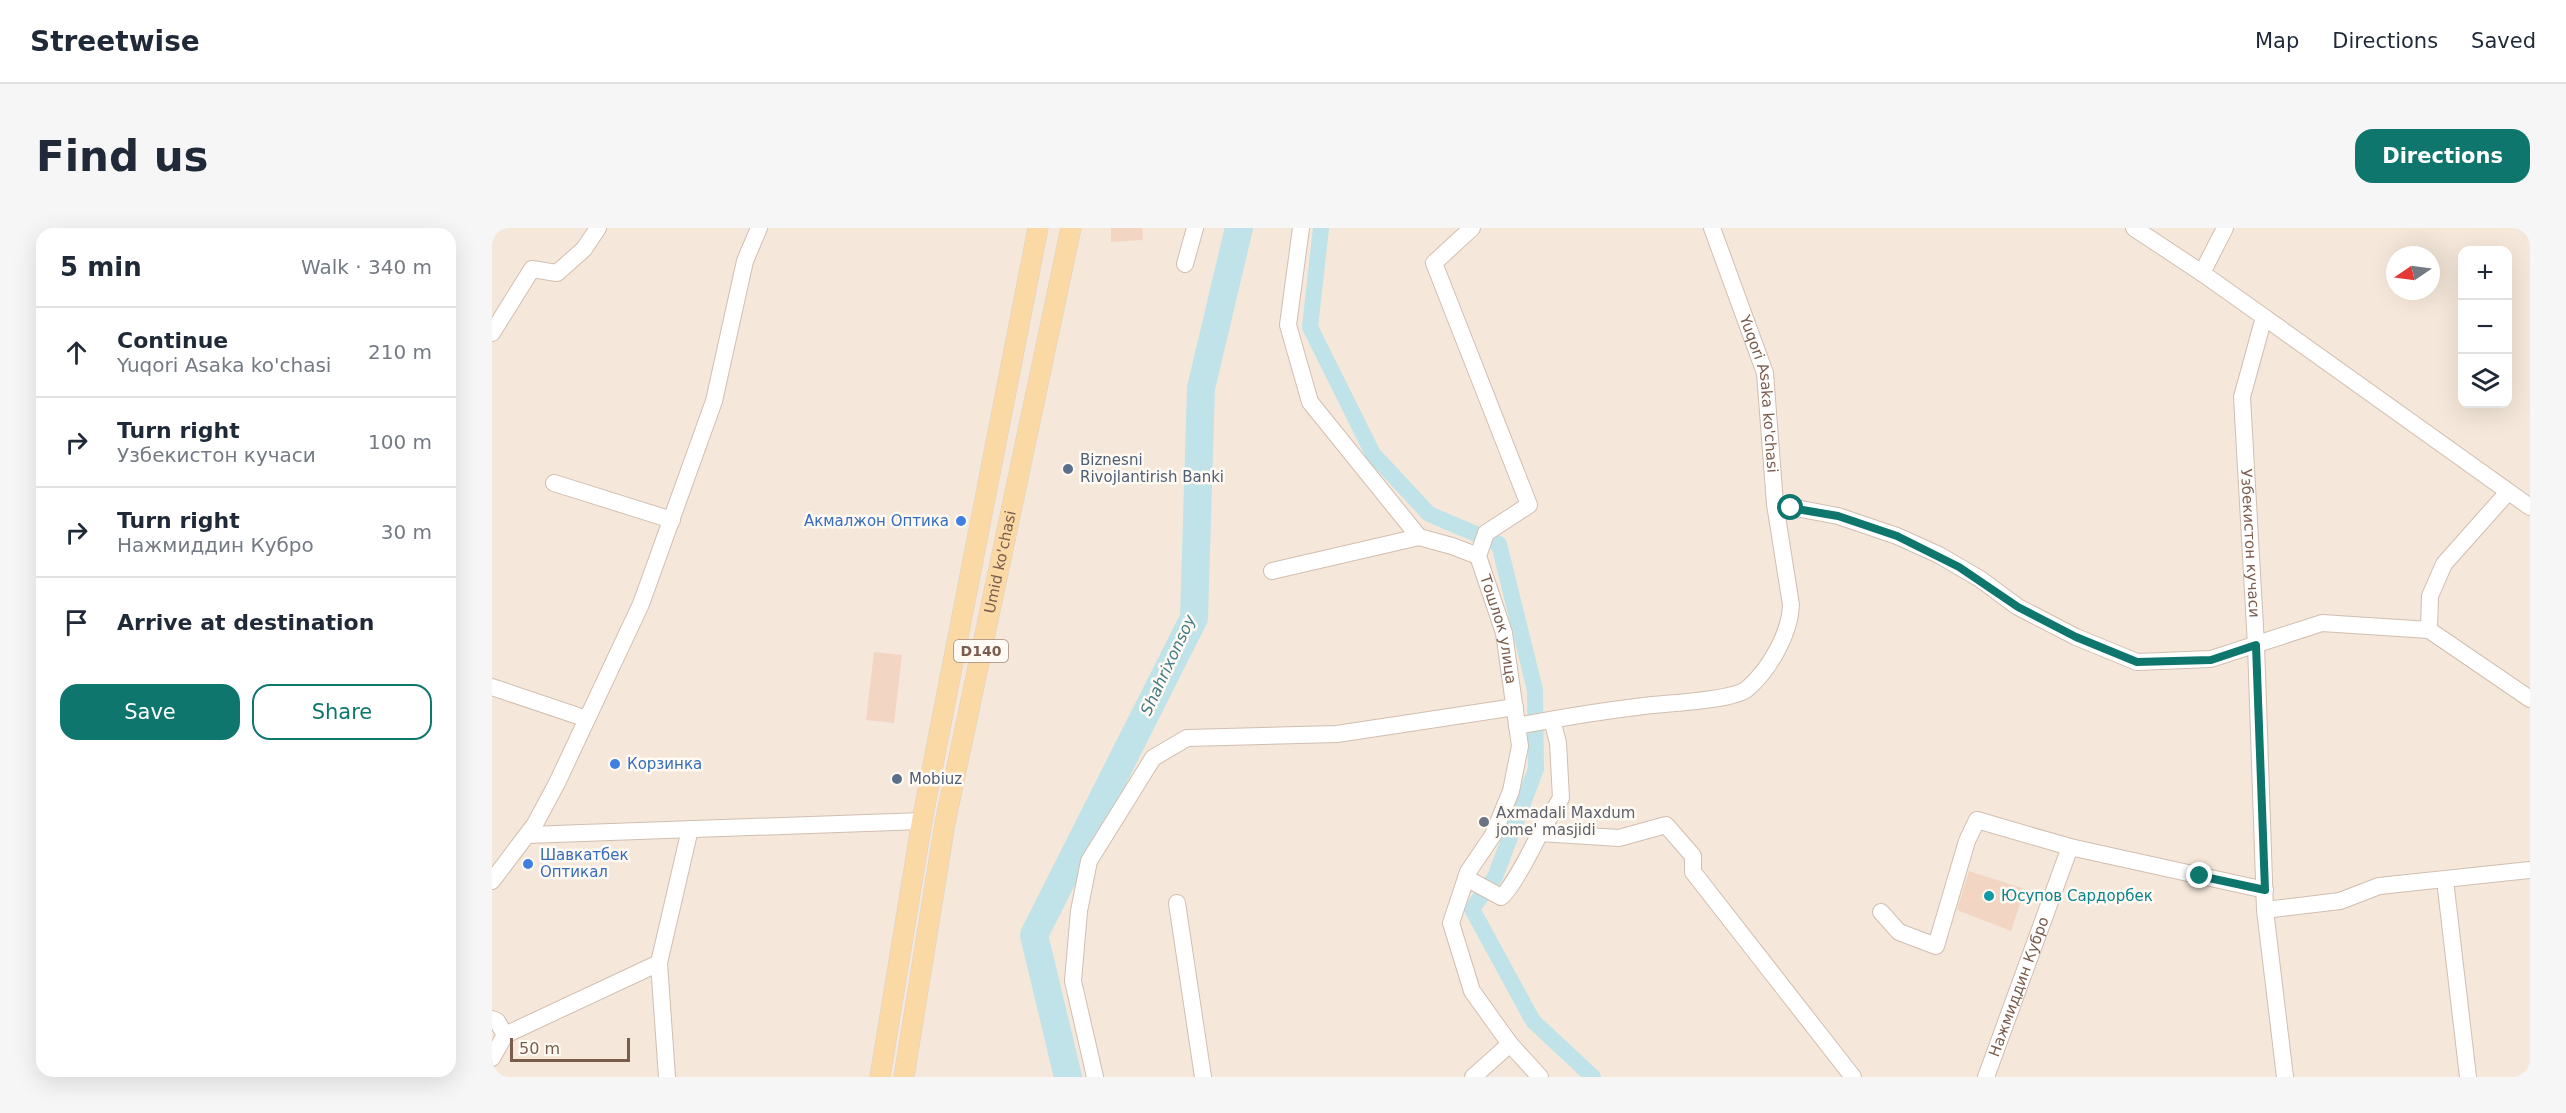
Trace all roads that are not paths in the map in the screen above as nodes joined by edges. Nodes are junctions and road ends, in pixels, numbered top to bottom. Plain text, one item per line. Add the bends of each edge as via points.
1 (598, 228) edge
2 (759, 228) edge
3 (1038, 228) edge
4 (1071, 228) edge
5 (1195, 228) edge
6 (1301, 228) edge
7 (1472, 228) edge
8 (1712, 228) edge
9 (2134, 228) edge
10 (2225, 228) edge
11 (1185, 264) dead end
12 (2202, 273) junction
13 (2264, 316) junction
14 (492, 333) edge
15 (554, 483) dead end
16 (2508, 492) junction
17 (1775, 504) junction
18 (2530, 507) edge
19 (672, 520) junction
20 (1419, 537) junction
21 (1481, 545) junction
22 (1272, 571) dead end
23 (2429, 630) junction
24 (2256, 645) junction
25 (492, 687) edge
26 (2530, 699) edge
27 (1515, 707) junction
28 (587, 719) junction
29 (1551, 720) junction
30 (1518, 726) junction
31 (922, 821) junction
32 (690, 829) junction
33 (1540, 833) junction
34 (527, 835) junction
35 (2070, 847) junction
36 (2530, 870) edge
37 (1466, 878) junction
38 (2445, 880) junction
39 (492, 881) edge
40 (2265, 890) junction
41 (1178, 903) dead end
42 (2265, 910) junction
43 (1881, 912) dead end
44 (659, 963) junction
45 (492, 1019) edge
46 (505, 1035) junction
47 (1510, 1044) junction
48 (492, 1058) edge
49 (667, 1077) edge
50 (880, 1077) edge
51 (904, 1077) edge
52 (1095, 1077) edge
53 (1203, 1077) edge
54 (1473, 1077) edge
55 (1539, 1077) edge
56 (1853, 1077) edge
57 (1986, 1077) edge
58 (2285, 1077) edge
59 (2468, 1077) edge

1 - 14 street via 584,249 557,273 532,269
2 - 19 street via 745,261 714,401
3 - 31 main road, Umid ko'chasi / D140
4 - 51 main road, Umid ko'chasi / D140 via 945,823
5 - 11 street
6 - 20 street via 1288,325 1310,402
7 - 21 street via 1434,263 1529,506
8 - 17 street, Yuqori Asaka ko'chasi via 1765,373
9 - 12 street
10 - 12 street
12 - 13 street
13 - 16 street
13 - 24 street, Узбекистон кучаси via 2242,397
15 - 19 street
16 - 18 street
16 - 23 street via 2444,564 2430,596
17 - 24 street via 1838,516 1897,536 1959,567 2018,607 2137,662 2211,660
17 - 29 street, Yuqori Asaka ko'chasi via 1790,617 1768,663 1746,690 1722,697
19 - 28 street via 641,604
20 - 21 street, Тошлок улица via 1452,546
20 - 22 street
21 - 27 street, Тошлок улица via 1504,633
23 - 24 street via 2322,623
23 - 26 street
24 - 40 street, Узбекистон кучаси
25 - 28 street
27 - 30 street, Тошлок улица
27 - 52 street via 1337,734 1187,738 1153,758 1089,861 1078,911 1073,981
28 - 34 street
29 - 30 street, Yuqori Asaka ko'chasi
29 - 33 street via 1559,754 1562,798
30 - 37 street, Тошлок улица via 1520,746 1511,791 1493,835
31 - 32 street
31 - 50 main road, Umid ko'chasi / D140
32 - 34 street
32 - 44 street
33 - 37 street via 1508,892 1501,897
33 - 56 street via 1619,838 1666,825 1694,856 1693,872
34 - 39 street
35 - 40 street
35 - 43 street via 1977,820 1966,841 1936,946 1899,932
35 - 57 street, Нажмиддин Кубро
36 - 38 street
37 - 47 street, Тошлок улица via 1451,923 1472,991
38 - 42 street via 2379,886 2340,901
38 - 59 street
40 - 42 street, Узбекистон кучаси
41 - 53 street
42 - 58 street, Узбекистон кучаси
44 - 46 street
44 - 49 street
45 - 46 street
46 - 48 street
47 - 54 street
47 - 55 street, Тошлок улица

